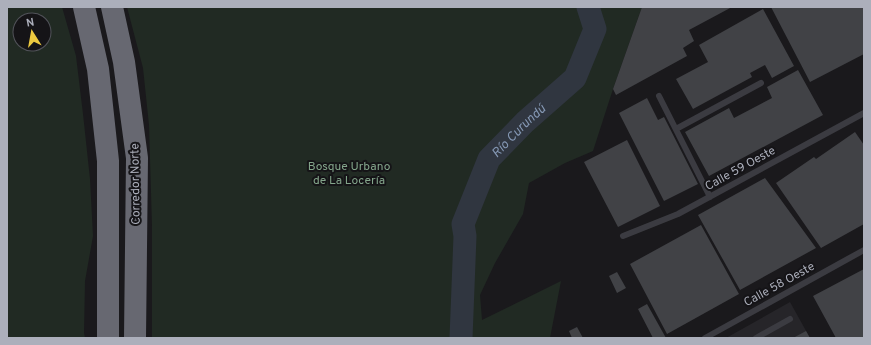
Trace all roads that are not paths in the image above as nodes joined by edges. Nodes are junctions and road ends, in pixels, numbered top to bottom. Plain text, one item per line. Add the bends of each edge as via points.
1 (84, 7) edge
2 (112, 7) edge
3 (761, 82) dead end
4 (659, 96) dead end
5 (864, 113) edge
6 (676, 129) junction
7 (710, 197) junction
8 (623, 236) dead end
9 (864, 250) edge
10 (790, 319) dead end
11 (108, 338) edge
12 (135, 338) edge
13 (705, 338) edge
14 (756, 338) edge

1 - 11 highway via 98,69 108,161
2 - 12 highway, Corredor Norte via 124,62 137,158
3 - 6 lane
4 - 6 lane
5 - 7 lane, Calle 59 Oeste
6 - 7 lane
7 - 8 lane, Calle 59 Oeste via 678,214
9 - 13 lane, Calle 58 Oeste
10 - 14 lane

